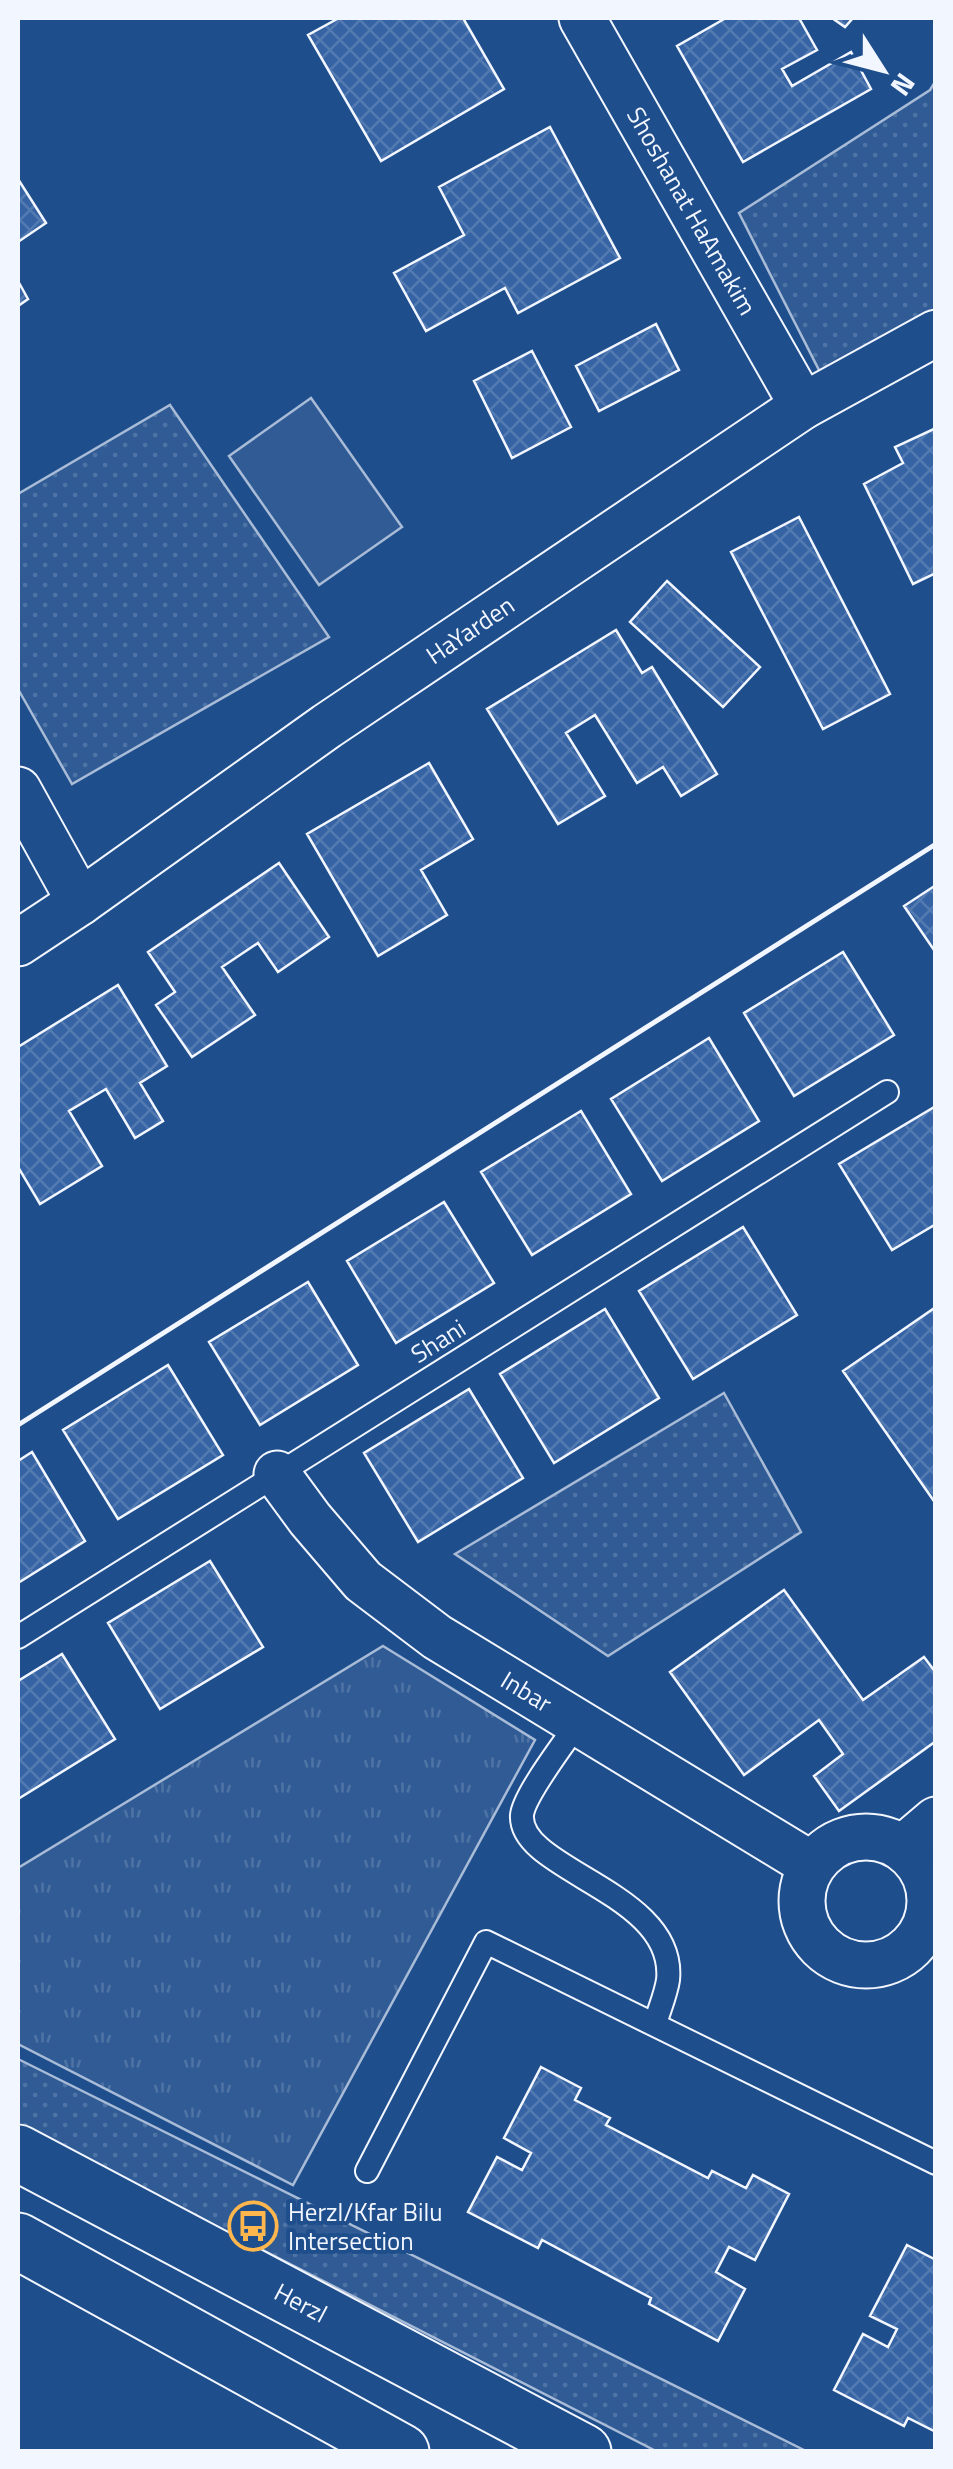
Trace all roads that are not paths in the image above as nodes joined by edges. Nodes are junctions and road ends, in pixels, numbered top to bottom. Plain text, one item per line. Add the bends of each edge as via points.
1 (582, 18) edge
2 (936, 333) edge
3 (803, 406) junction
4 (18, 790) edge
5 (80, 902) junction
6 (18, 944) edge
7 (888, 1092) dead end
8 (277, 1474) junction
9 (18, 1637) edge
10 (578, 1722) junction
11 (919, 1834) edge
12 (812, 1865) junction
13 (926, 1950) edge
14 (656, 2024) junction
15 (18, 2154) edge
16 (936, 2162) edge
17 (366, 2172) dead end
18 (18, 2241) edge
19 (401, 2452) edge
20 (583, 2452) edge

1 - 3 street, Shoshanat HaAmakim
2 - 3 street, HaYarden
3 - 5 street, HaYarden via 327,726
4 - 5 street
5 - 6 street, HaYarden
7 - 8 lane, Shani
8 - 9 lane, Shani
8 - 10 street, Inbar via 363,1581 438,1637
10 - 12 street, Inbar
10 - 14 lane via 522,1810 522,1824 540,1849 627,1904 656,1934 668,1978
11 - 12 street via 844,1840
11 - 13 street via 918,1863 930,1903
12 - 13 street via 802,1914 820,1947 858,1966
14 - 16 lane
14 - 17 lane via 486,1942
15 - 20 main road, Herzl
18 - 19 main road

